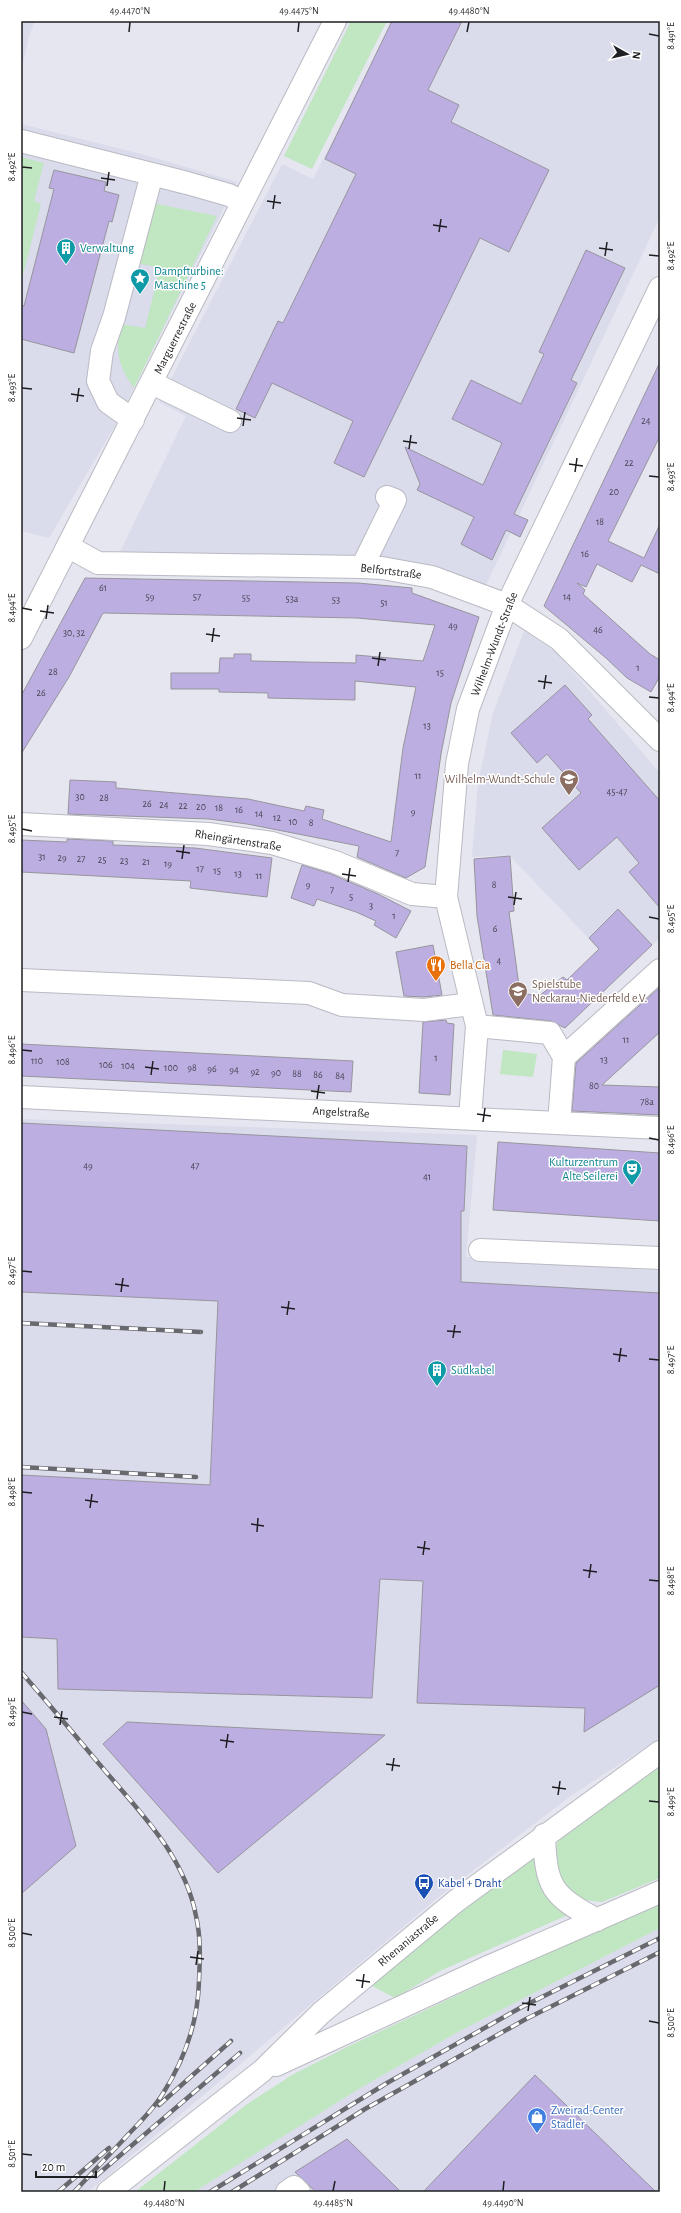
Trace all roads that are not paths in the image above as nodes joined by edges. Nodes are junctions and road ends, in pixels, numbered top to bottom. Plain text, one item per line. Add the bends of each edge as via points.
1 (335, 21) edge
2 (21, 141) edge
3 (152, 174) junction
4 (243, 202) junction
5 (660, 288) edge
6 (652, 324) edge
7 (152, 383) junction
8 (133, 420) junction
9 (230, 421) dead end
10 (387, 497) dead end
11 (69, 547) junction
12 (362, 567) junction
13 (507, 605) junction
14 (21, 638) edge
15 (656, 728) edge
16 (21, 824) edge
17 (446, 897) junction
18 (660, 970) edge
19 (21, 980) edge
20 (471, 1004) junction
21 (477, 1026) junction
22 (564, 1057) junction
23 (21, 1096) edge
24 (470, 1118) junction
25 (559, 1124) junction
26 (660, 1128) edge
27 (480, 1250) dead end
28 (660, 1258) edge
29 (660, 1752) edge
30 (544, 1835) junction
31 (660, 1892) edge
32 (597, 1920) junction
33 (321, 2013) junction
34 (336, 2037) junction
35 (262, 2071) junction
36 (108, 2192) edge
37 (287, 2192) edge
38 (299, 2192) edge

1 - 4 street, Marguerrestraße
2 - 3 street
3 - 4 street via 229,195
3 - 8 street via 114,317 102,351 98,381 108,402
4 - 7 street, Marguerrestraße
5 - 6 street, Wilhelm-Wundt-Straße
6 - 13 street, Wilhelm-Wundt-Straße
7 - 8 street, Marguerrestraße
7 - 9 street
8 - 11 street, Marguerrestraße
10 - 12 street via 395,500
11 - 12 street, Belfortstraße via 98,562
11 - 14 street, Marguerrestraße
12 - 13 street, Belfortstraße via 432,577
13 - 15 street, Belfortstraße via 559,639
13 - 17 street, Wilhelm-Wundt-Straße via 468,710 461,740
16 - 17 street, Rheingärtenstraße via 208,834 272,843 335,862 412,894
17 - 20 street, Wilhelm-Wundt-Straße
18 - 22 street
19 - 20 street via 308,993 342,1005 424,1010
20 - 21 street, Wilhelm-Wundt-Straße
21 - 22 street via 550,1033
21 - 24 street, Wilhelm-Wundt-Straße
22 - 25 street
23 - 24 street, Angelstraße
24 - 25 street, Angelstraße
25 - 26 street, Angelstraße
27 - 28 street
29 - 30 street, Rhenaniastraße
30 - 32 street via 545,1866 553,1890 568,1905
30 - 33 street, Rhenaniastraße via 456,1901
31 - 32 street, Rhenaniastraße
32 - 34 street, Rhenaniastraße
33 - 34 street
33 - 35 street, Rhenaniastraße
34 - 35 street, Rhenaniastraße
35 - 36 street, Rhenaniastraße
37 - 38 street via 294,2187

